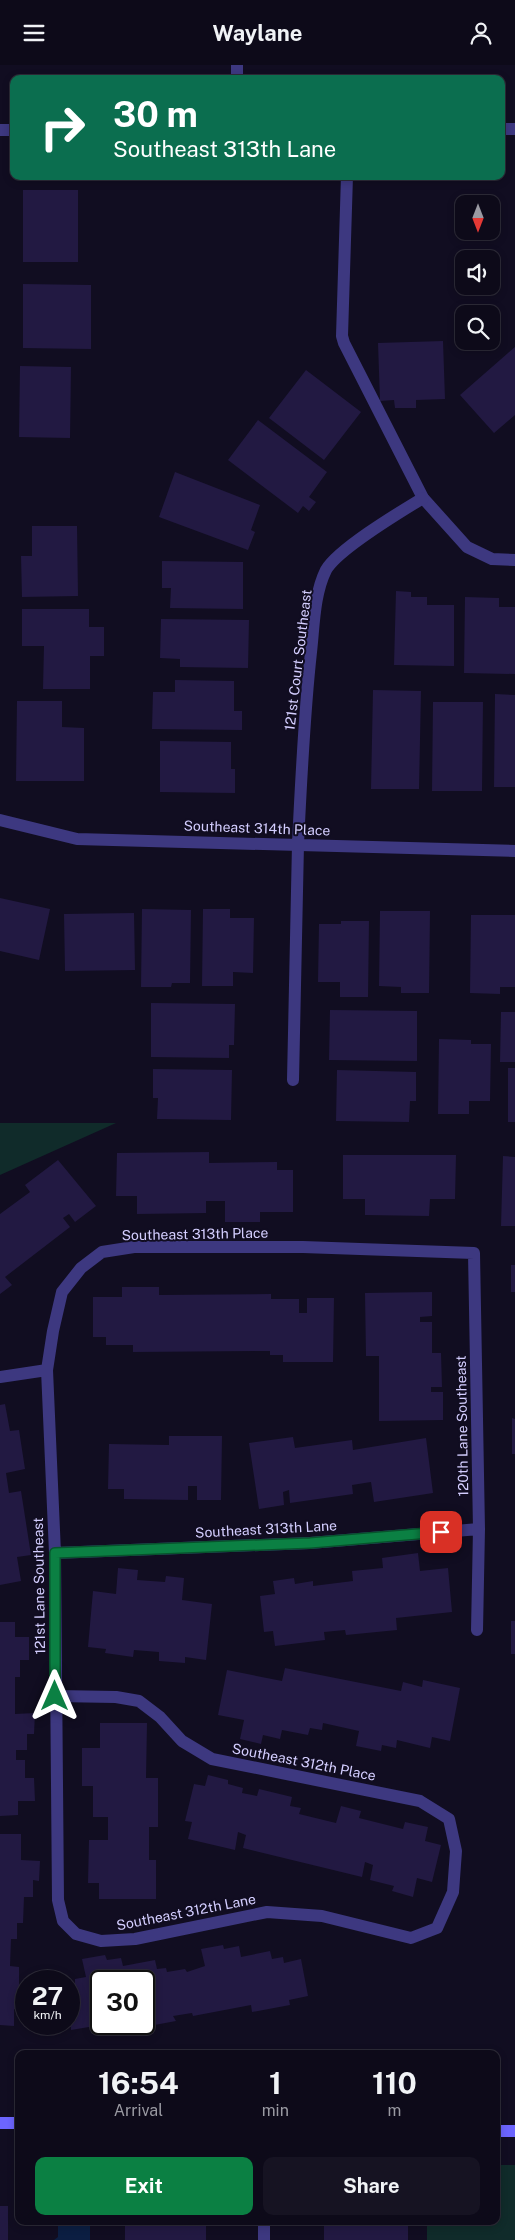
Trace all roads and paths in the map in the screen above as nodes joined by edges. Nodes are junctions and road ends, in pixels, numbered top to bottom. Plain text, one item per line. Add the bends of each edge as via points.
1 (347, 180) edge
2 (423, 498) junction
3 (515, 560) edge
4 (0, 820) edge
5 (298, 844) junction
6 (515, 851) edge
7 (293, 1080) dead end
8 (474, 1253) joint
9 (47, 1370) junction
10 (0, 1377) edge
11 (478, 1529) junction
12 (55, 1553) junction
13 (477, 1630) dead end
14 (55, 1696) junction
15 (63, 1921) joint
16 (437, 1928) joint
17 (0, 2123) edge
18 (15, 2123) edge
19 (500, 2131) edge
20 (515, 2131) edge
21 (264, 2225) edge
22 (264, 2240) edge

1 - 2 street via 342,336
2 - 3 street via 467,547 492,559
2 - 5 street, 121st Court Southeast via 365,535 327,569 320,589 312,645
4 - 5 street, Southeast 314th Place via 77,839
5 - 6 street, Southeast 314th Place
5 - 7 street, 121st Court Southeast
8 - 9 street, Southeast 313th Place via 302,1247 134,1247 102,1252 81,1268 62,1291
8 - 11 street, 120th Lane Southeast
9 - 10 street
9 - 12 street, 121st Lane Southeast
11 - 12 street, Southeast 313th Lane via 310,1543
11 - 13 street, 120th Lane Southeast
12 - 14 street, 121st Lane Southeast
14 - 15 street, 121st Lane Southeast via 58,1900
14 - 16 street, Southeast 312th Place via 116,1697 139,1701 160,1717 182,1741 212,1759 420,1801 449,1819 456,1851 453,1892
15 - 16 street, Southeast 312th Lane via 76,1934 101,1941 135,1939 268,1912 322,1916 411,1938
17 - 18 main road
19 - 20 main road
21 - 22 street

